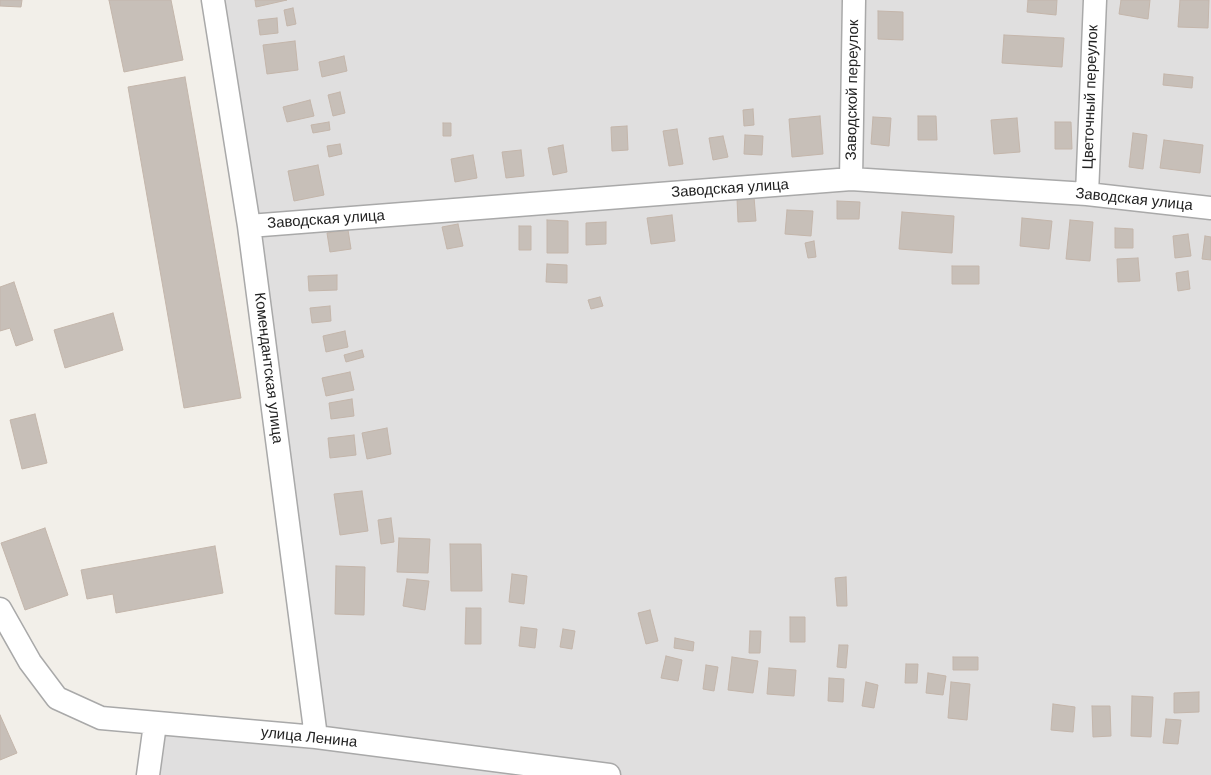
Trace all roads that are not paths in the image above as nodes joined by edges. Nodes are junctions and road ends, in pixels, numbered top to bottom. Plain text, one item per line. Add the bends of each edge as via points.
1 (213, 0) edge
2 (854, 0) edge
3 (1095, 0) edge
4 (851, 179) junction
5 (1087, 194) junction
6 (1211, 208) edge
7 (249, 226) junction
8 (0, 610) edge
9 (155, 724) junction
10 (316, 737) junction
11 (148, 775) edge
12 (610, 775) edge

1 - 7 street, Комендантская улица
2 - 4 street, Заводской переулок
3 - 5 street, Цветочный переулок
4 - 5 street, Заводская улица
4 - 7 street, Заводская улица
5 - 6 street, Заводская улица
7 - 10 street, Комендантская улица
8 - 9 street, улица Ленина via 30,662 57,698 101,718
9 - 10 street, улица Ленина
9 - 11 street
10 - 12 street, улица Ленина

